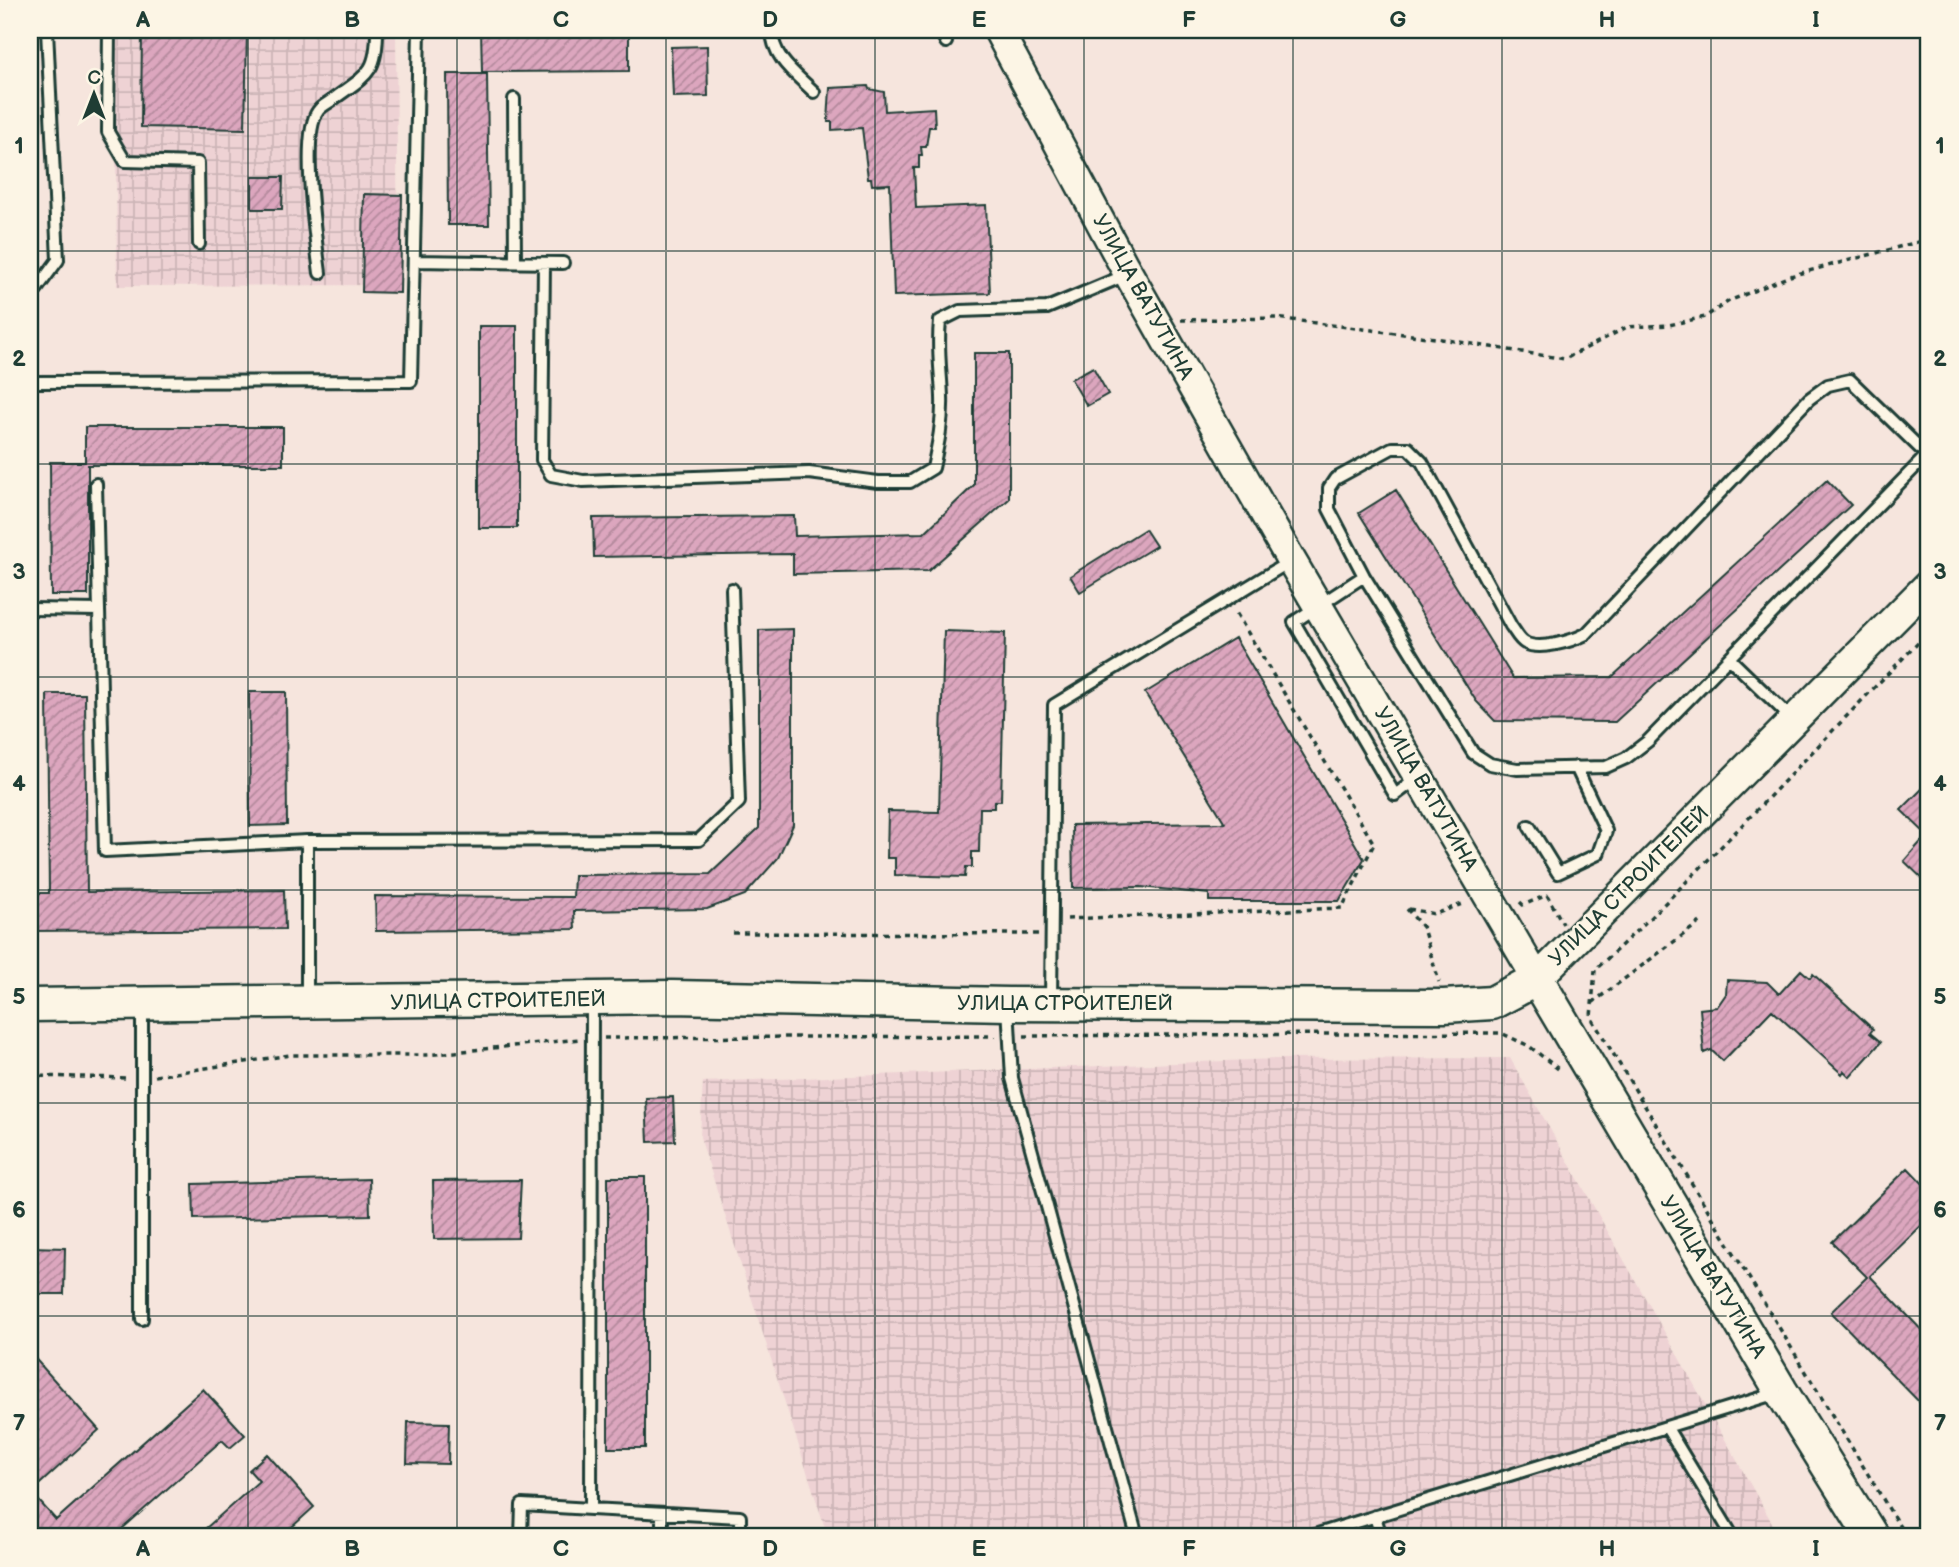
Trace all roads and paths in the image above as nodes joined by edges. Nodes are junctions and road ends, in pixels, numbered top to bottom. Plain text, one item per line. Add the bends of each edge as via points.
1 (47, 30) edge
2 (109, 30) edge
3 (377, 30) edge
4 (419, 30) edge
5 (772, 30) edge
6 (940, 30) edge
7 (998, 30) edge
8 (946, 42) dead end
9 (814, 92) dead end
10 (514, 99) dead end
11 (1929, 239) edge
12 (199, 244) dead end
13 (414, 261) junction
14 (515, 262) junction
15 (544, 262) junction
16 (564, 263) dead end
17 (320, 273) dead end
18 (1128, 274) junction
19 (30, 298) edge
20 (1159, 327) junction
21 (30, 382) edge
22 (1928, 456) edge
23 (96, 484) dead end
24 (1292, 560) junction
25 (1364, 576) junction
26 (1929, 584) edge
27 (732, 589) dead end
28 (1228, 599) junction
29 (1320, 605) junction
30 (30, 609) edge
31 (99, 610) junction
32 (1929, 632) edge
33 (1729, 658) junction
34 (1794, 721) junction
35 (1576, 767) junction
36 (1529, 826) dead end
37 (307, 841) junction
38 (1515, 897) dead end
39 (1470, 901) dead end
40 (1703, 920) dead end
41 (1051, 930) junction
42 (733, 933) dead end
43 (1575, 941) junction
44 (1595, 971) junction
45 (1537, 979) junction
46 (1439, 982) dead end
47 (592, 999) junction
48 (1592, 1003) junction
49 (307, 1004) junction
50 (1008, 1004) junction
51 (1051, 1004) junction
52 (30, 1005) edge
53 (142, 1005) junction
54 (1009, 1036) junction
55 (593, 1038) junction
56 (1564, 1075) dead end
57 (30, 1076) edge
58 (142, 1078) junction
59 (142, 1320) dead end
60 (1781, 1391) junction
61 (1667, 1428) junction
62 (591, 1509) junction
63 (662, 1513) junction
64 (1375, 1516) junction
65 (521, 1537) edge
66 (662, 1537) edge
67 (740, 1537) edge
68 (1137, 1537) edge
69 (1308, 1537) edge
70 (1381, 1537) edge
71 (1733, 1537) edge
72 (1872, 1537) edge
73 (1906, 1537) edge

1 - 19 lane via 58,260
2 - 12 lane via 108,132 125,161 198,163
3 - 17 lane via 377,60 362,78 318,110 310,131
4 - 13 lane
5 - 9 lane via 776,51
6 - 8 lane
7 - 18 street, УЛИЦА ВАТУТИНА
10 - 14 lane
11 - 20 path via 1790,276 1729,301 1705,317 1627,327 1566,359 1276,318 1183,319
13 - 14 lane
13 - 21 lane via 411,381
14 - 15 lane
15 - 16 lane
15 - 18 lane via 542,460 551,475 583,481 809,473 910,482 933,468 938,443 942,398 936,351 940,321 960,310 1047,308
18 - 20 street, УЛИЦА ВАТУТИНА
20 - 24 street, УЛИЦА ВАТУТИНА
22 - 25 lane via 1850,380 1828,385 1586,634 1573,641 1533,645 1523,642 1511,626 1422,462 1408,448 1392,448 1335,479 1329,488 1329,509
22 - 33 lane
23 - 31 lane
24 - 28 lane
24 - 29 street, УЛИЦА ВАТУТИНА
25 - 29 lane
25 - 35 lane via 1474,753 1490,764 1517,769
26 - 34 street, УЛИЦА СТРОИТЕЛЕЙ
27 - 37 lane via 738,802 699,840
28 - 41 lane via 1054,705
28 - 41 path via 1374,844 1342,908 1068,919
29 - 45 street, УЛИЦА ВАТУТИНА
30 - 31 lane
31 - 37 lane via 104,851
32 - 44 path via 1677,894
33 - 34 lane
33 - 35 lane via 1626,758 1606,767
34 - 43 street, УЛИЦА СТРОИТЕЛЕЙ
35 - 36 lane via 1606,831 1598,854 1559,873
37 - 49 lane
38 - 43 path via 1522,905 1547,895
39 - 46 path via 1435,914 1407,909 1423,928
40 - 48 path
41 - 42 path via 1037,935
41 - 51 lane
43 - 44 path
43 - 45 street, УЛИЦА СТРОИТЕЛЕЙ
44 - 48 path
45 - 51 main road, УЛИЦА СТРОИТЕЛЕЙ via 1492,1003 1444,1006
45 - 60 main road, УЛИЦА ВАТУТИНА
47 - 49 main road, УЛИЦА СТРОИТЕЛЕЙ
47 - 50 main road, УЛИЦА СТРОИТЕЛЕЙ
47 - 55 lane
48 - 73 path via 1591,1017
49 - 53 main road, УЛИЦА СТРОИТЕЛЕЙ
50 - 51 main road, УЛИЦА СТРОИТЕЛЕЙ
50 - 54 lane
52 - 53 main road, УЛИЦА СТРОИТЕЛЕЙ
53 - 58 lane
54 - 55 path
54 - 56 path via 1501,1033 1528,1046
54 - 68 lane via 1012,1078
55 - 58 path via 426,1055 290,1055
55 - 62 lane
57 - 58 path
58 - 59 lane
60 - 61 lane
60 - 72 main road, УЛИЦА ВАТУТИНА
61 - 64 lane
61 - 71 lane
62 - 63 lane
62 - 65 lane via 522,1505
63 - 66 lane
63 - 67 lane via 740,1517
64 - 69 lane
64 - 70 lane

